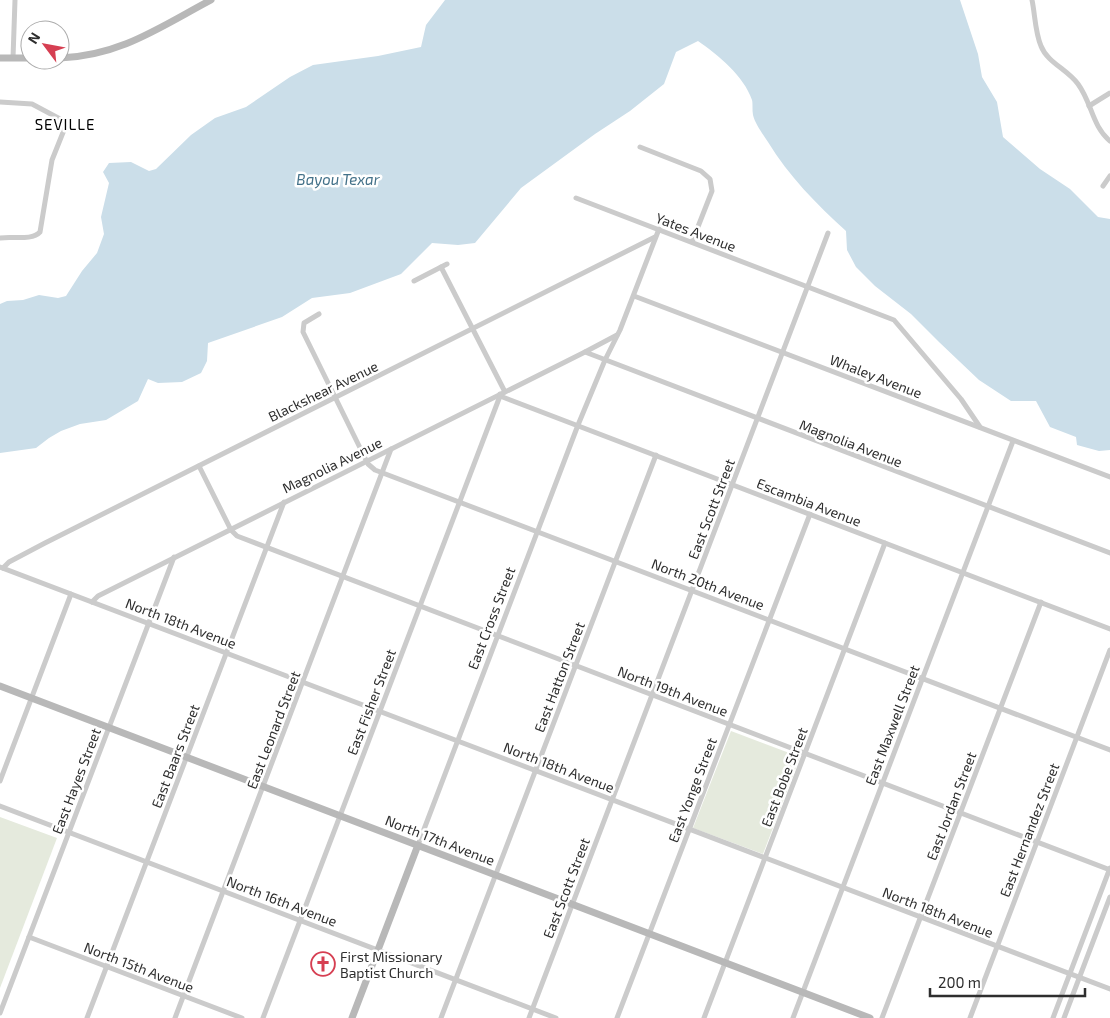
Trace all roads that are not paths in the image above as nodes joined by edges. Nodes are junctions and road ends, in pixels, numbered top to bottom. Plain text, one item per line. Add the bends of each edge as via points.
1 (15, 0) edge
2 (211, 0) edge
3 (1032, 0) edge
4 (70, 57) edge
5 (0, 58) edge
6 (13, 58) junction
7 (20, 58) edge
8 (1110, 93) edge
9 (0, 102) edge
10 (1090, 106) junction
11 (1110, 141) edge
12 (640, 147) dead end
13 (1110, 176) edge
14 (1103, 186) dead end
15 (576, 198) dead end
16 (659, 229) junction
17 (828, 233) dead end
18 (655, 237) junction
19 (0, 238) edge
20 (692, 242) junction
21 (414, 281) dead end
22 (808, 286) junction
23 (634, 296) junction
24 (319, 314) dead end
25 (472, 329) junction
26 (620, 330) junction
27 (585, 352) junction
28 (782, 352) junction
29 (604, 360) junction
30 (502, 394) junction
31 (335, 398) junction
32 (757, 418) junction
33 (578, 426) junction
34 (980, 428) junction
35 (1013, 441) junction
36 (391, 449) junction
37 (656, 455) junction
38 (367, 461) junction
39 (199, 466) junction
40 (383, 473) junction
41 (1110, 477) edge
42 (732, 484) junction
43 (284, 502) junction
44 (460, 502) junction
45 (988, 507) junction
46 (810, 514) junction
47 (230, 529) junction
48 (537, 532) junction
49 (886, 543) junction
50 (266, 548) junction
51 (1110, 553) edge
52 (174, 557) junction
53 (615, 561) junction
54 (2, 567) edge
55 (963, 572) junction
56 (343, 577) junction
57 (692, 590) junction
58 (71, 594) junction
59 (92, 602) junction
60 (1041, 602) junction
61 (420, 606) junction
62 (769, 620) junction
63 (148, 623) junction
64 (1110, 629) edge
65 (497, 636) junction
66 (845, 648) junction
67 (1110, 650) edge
68 (226, 653) junction
69 (575, 666) junction
70 (922, 678) junction
71 (303, 682) junction
72 (0, 686) edge
73 (652, 695) junction
74 (32, 698) junction
75 (1000, 708) junction
76 (380, 711) junction
77 (729, 724) junction
78 (108, 728) junction
79 (1077, 737) junction
80 (458, 740) junction
81 (1110, 750) edge
82 (805, 753) junction
83 (186, 757) junction
84 (535, 770) junction
85 (0, 781) edge
86 (883, 783) junction
87 (263, 786) junction
88 (612, 800) junction
89 (0, 806) edge
90 (960, 812) junction
91 (340, 816) junction
92 (690, 829) junction
93 (69, 832) junction
94 (1037, 842) junction
95 (418, 846) junction
96 (766, 858) junction
97 (146, 862) junction
98 (1110, 869) edge
99 (495, 875) junction
100 (843, 887) junction
101 (223, 891) junction
102 (1110, 897) edge
103 (572, 904) junction
104 (920, 917) junction
105 (300, 920) junction
106 (649, 934) junction
107 (29, 937) junction
108 (997, 946) junction
109 (378, 950) junction
110 (726, 963) junction
111 (106, 966) junction
112 (1069, 974) junction
113 (1079, 978) junction
114 (455, 980) junction
115 (1110, 989) edge
116 (803, 992) junction
117 (184, 996) junction
118 (532, 1009) junction
119 (0, 1013) edge
120 (87, 1018) edge
121 (175, 1018) edge
122 (242, 1018) edge
123 (263, 1018) edge
124 (352, 1018) edge
125 (441, 1018) edge
126 (529, 1018) edge
127 (556, 1018) edge
128 (617, 1018) edge
129 (704, 1018) edge
130 (793, 1018) edge
131 (870, 1018) edge
132 (882, 1018) edge
133 (970, 1018) edge
134 (1053, 1018) edge
135 (1064, 1018) edge

1 - 6 street
2 - 4 street via 127,45 90,56
3 - 10 street via 1041,47 1076,81
5 - 6 street
6 - 7 street
8 - 10 street
9 - 19 street via 32,104 65,124 66,129 52,160 40,232 32,238
10 - 11 street via 1099,130
12 - 20 street via 701,171 710,179 712,191
13 - 14 street
15 - 16 street, Yates Avenue
16 - 18 street, East Cross Street
16 - 20 street, Yates Avenue
17 - 22 street, East Scott Street
18 - 23 street, East Cross Street
18 - 25 street, Blackshear Avenue
20 - 22 street, Yates Avenue
21 - 25 street via 444,266
22 - 28 street, East Scott Street
22 - 34 street, Yates Avenue via 894,320 962,398
23 - 26 street, East Cross Street
23 - 28 street, Whaley Avenue
24 - 31 street, North 20th Avenue via 304,323 303,332
25 - 30 street
25 - 31 street, Blackshear Avenue
26 - 27 street, Magnolia Avenue via 614,337
26 - 29 street, East Cross Street
27 - 29 street, Magnolia Avenue
27 - 30 street, Magnolia Avenue
28 - 32 street, East Scott Street
28 - 34 street, Whaley Avenue
29 - 32 street, Magnolia Avenue
29 - 33 street, East Cross Street
30 - 33 street, Escambia Avenue
30 - 36 street, Magnolia Avenue
30 - 44 street, East Fisher Street
31 - 38 street, North 20th Avenue
31 - 39 street, Blackshear Avenue
32 - 42 street, East Scott Street
32 - 45 street, Magnolia Avenue
33 - 37 street, Escambia Avenue
33 - 48 street, East Cross Street
34 - 35 street, Whaley Avenue
35 - 41 street, Whaley Avenue
35 - 45 street, East Maxwell Street
36 - 38 street, Magnolia Avenue
36 - 40 street, East Leonard Street
37 - 42 street, Escambia Avenue
37 - 53 street, East Hatton Street
38 - 40 street, North 20th Avenue
38 - 43 street, Magnolia Avenue
39 - 47 street
39 - 54 street, Blackshear Avenue
40 - 44 street, North 20th Avenue
40 - 56 street, East Leonard Street
42 - 46 street, Escambia Avenue
42 - 57 street, East Scott Street
43 - 47 street, Magnolia Avenue
43 - 50 street, East Baars Street
44 - 48 street, North 20th Avenue
44 - 61 street, East Fisher Street
45 - 51 street, Magnolia Avenue
45 - 55 street, East Maxwell Street
46 - 49 street, Escambia Avenue
46 - 62 street, East Yonge Street
47 - 50 street, North 19th Avenue via 237,536
47 - 52 street, Magnolia Avenue
48 - 53 street, North 20th Avenue
48 - 65 street, East Cross Street
49 - 55 street, Escambia Avenue
49 - 66 street, East Bobe Street
50 - 56 street, North 19th Avenue
50 - 68 street, East Baars Street
52 - 59 street, Magnolia Avenue
52 - 63 street, East Hayes Street
53 - 57 street, North 20th Avenue
53 - 69 street, East Hatton Street
54 - 58 street, North 18th Avenue
55 - 60 street, Escambia Avenue
55 - 70 street, East Maxwell Street
56 - 61 street, North 19th Avenue
56 - 71 street, East Leonard Street
57 - 62 street, North 20th Avenue
57 - 73 street, East Scott Street
58 - 59 street, North 18th Avenue
58 - 74 street
59 - 63 street, North 18th Avenue
60 - 64 street, Escambia Avenue
60 - 75 street, East Jordan Street
61 - 65 street, North 19th Avenue
61 - 76 street, East Fisher Street
62 - 66 street, North 20th Avenue
62 - 77 street, East Yonge Street
63 - 68 street, North 18th Avenue
63 - 78 street, East Hayes Street
65 - 69 street, North 19th Avenue
65 - 80 street, East Cross Street
66 - 70 street, North 20th Avenue
66 - 82 street, East Bobe Street
67 - 79 street, East Hernandez Street
68 - 71 street, North 18th Avenue
68 - 83 street, East Baars Street
69 - 73 street, North 19th Avenue
69 - 84 street, East Hatton Street
70 - 75 street, North 20th Avenue
70 - 86 street, East Maxwell Street
71 - 76 street, North 18th Avenue
71 - 87 street, East Leonard Street
72 - 74 street, North 17th Avenue
73 - 77 street, North 19th Avenue
73 - 88 street, East Scott Street
74 - 78 street, North 17th Avenue
74 - 85 street
75 - 79 street, North 20th Avenue
75 - 90 street, East Jordan Street
76 - 80 street, North 18th Avenue
76 - 91 street, East Fisher Street
77 - 82 street, North 19th Avenue
77 - 92 street, East Yonge Street
78 - 83 street, North 17th Avenue
78 - 93 street, East Hayes Street
79 - 81 street, North 20th Avenue
79 - 94 street, East Hernandez Street
80 - 84 street, North 18th Avenue
80 - 95 street, East Cross Street
82 - 86 street, North 19th Avenue
82 - 96 street, East Bobe Street
83 - 87 street, North 17th Avenue
83 - 97 street, East Baars Street
84 - 88 street, North 18th Avenue
84 - 99 street, East Hatton Street
86 - 90 street, North 19th Avenue
86 - 100 street, East Maxwell Street
87 - 91 street, North 17th Avenue
87 - 101 street, East Leonard Street
88 - 92 street, North 18th Avenue
88 - 103 street, East Scott Street
89 - 93 street, North 16th Avenue
90 - 94 street, North 19th Avenue
90 - 104 street, East Jordan Street
91 - 95 street, North 17th Avenue
91 - 105 street, East Fisher Street
92 - 96 street, North 18th Avenue
92 - 106 street, East Yonge Street
93 - 97 street, North 16th Avenue
93 - 107 street, East Hayes Street
94 - 98 street, North 19th Avenue
94 - 108 street, East Hernandez Street
95 - 99 street, North 17th Avenue
95 - 109 street, East Cross Street
96 - 100 street, North 18th Avenue
96 - 110 street, East Bobe Street
97 - 101 street, North 16th Avenue
97 - 111 street, East Baars Street
98 - 112 street
99 - 103 street, North 17th Avenue
99 - 114 street, East Hatton Street
100 - 104 street, North 18th Avenue
100 - 116 street, East Maxwell Street
101 - 105 street, North 16th Avenue
101 - 117 street, East Leonard Street
102 - 113 street
103 - 106 street, North 17th Avenue
103 - 118 street, East Scott Street
104 - 108 street, North 18th Avenue
104 - 132 street, East Jordan Street
105 - 109 street, North 16th Avenue
105 - 123 street, East Fisher Street
106 - 110 street, North 17th Avenue
106 - 128 street, East Yonge Street
107 - 111 street, North 15th Avenue
107 - 119 street, East Hayes Street
108 - 112 street, North 18th Avenue
108 - 133 street, East Hernandez Street
109 - 114 street, North 16th Avenue
109 - 124 street, East Cross Street
110 - 116 street, North 17th Avenue
110 - 129 street, East Bobe Street
111 - 117 street, North 15th Avenue
111 - 120 street, East Baars Street
112 - 113 street, North 18th Avenue
112 - 134 street
113 - 115 street, North 18th Avenue
113 - 135 street
114 - 118 street, North 16th Avenue
114 - 125 street, East Hatton Street
116 - 130 street, East Maxwell Street
116 - 131 street, North 17th Avenue
117 - 121 street, East Leonard Street
117 - 122 street, North 15th Avenue
118 - 126 street, East Scott Street
118 - 127 street, North 16th Avenue

